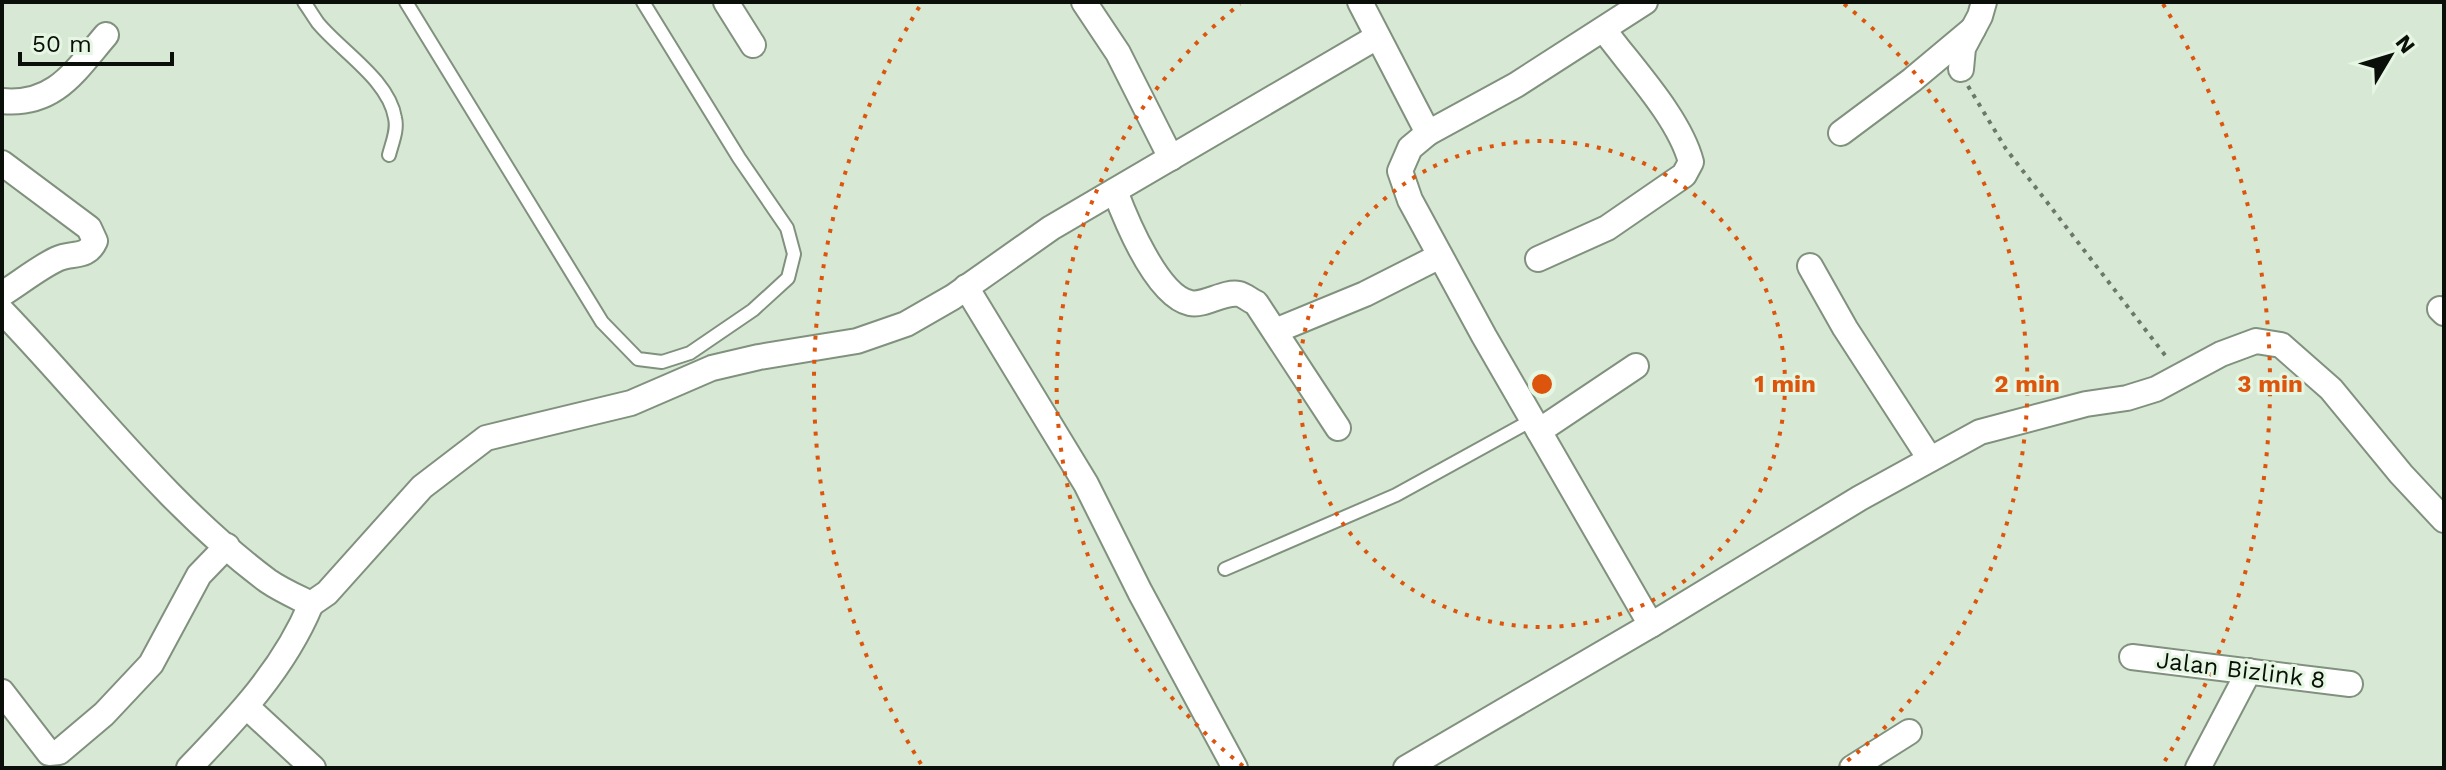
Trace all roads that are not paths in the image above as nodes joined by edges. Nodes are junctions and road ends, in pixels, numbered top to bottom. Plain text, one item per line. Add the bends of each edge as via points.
1 (304, 2) edge
2 (406, 2) edge
3 (643, 2) edge
4 (726, 2) edge
5 (1084, 2) edge
6 (1360, 2) edge
7 (1645, 2) edge
8 (1984, 2) edge
9 (1973, 29) junction
10 (1604, 30) junction
11 (106, 35) dead end
12 (1377, 37) junction
13 (753, 45) dead end
14 (1961, 69) road end
15 (2, 101) edge
16 (1428, 133) junction
17 (1841, 133) dead end
18 (389, 155) dead end
19 (1171, 158) junction
20 (2, 163) edge
21 (1115, 191) junction
22 (1440, 256) junction
23 (1538, 259) dead end
24 (1810, 266) dead end
25 (966, 287) junction
26 (2, 294) edge
27 (2, 311) edge
28 (1275, 331) junction
29 (1636, 366) dead end
30 (1535, 425) junction
31 (1338, 428) dead end
32 (1930, 459) junction
33 (2444, 520) edge
34 (227, 546) junction
35 (1225, 569) dead end
36 (311, 604) junction
37 (1651, 625) junction
38 (2132, 657) dead end
39 (2249, 671) junction
40 (2350, 684) dead end
41 (2, 692) edge
42 (247, 707) junction
43 (1909, 732) dead end
44 (189, 768) edge
45 (313, 768) edge
46 (1235, 768) edge
47 (1406, 768) edge
48 (1852, 768) edge
49 (2198, 768) edge

1 - 18 lane via 383,92 395,115
2 - 3 lane via 602,322 638,359 662,362 690,353 753,310 788,278 794,254 787,228
4 - 13 street
5 - 19 street via 1118,53
6 - 12 street
7 - 10 street
8 - 9 street
9 - 14 street via 1963,48
9 - 17 street
10 - 16 street
10 - 23 street via 1668,116 1691,162 1684,175 1607,228
11 - 15 street via 61,86 40,98
12 - 16 street
12 - 19 street
16 - 22 street via 1410,148 1400,171
19 - 21 street
20 - 26 street via 89,228 95,241 85,254 59,258
21 - 25 street
21 - 28 street via 1159,278 1177,296 1191,304 1239,294 1256,303
22 - 28 street
22 - 30 street
24 - 32 street
25 - 36 street via 906,324 857,341 712,368 631,403 486,438 422,487 327,593
25 - 46 street via 1086,484
27 - 34 street via 138,459
28 - 31 street
29 - 30 street
30 - 35 lane via 1396,495
30 - 37 street
32 - 33 street via 1980,432 2156,389 2256,341 2281,345 2331,389
32 - 37 street
34 - 36 street via 270,582
34 - 41 street via 199,575 143,675 59,752 44,748
36 - 42 street
37 - 47 street
38 - 39 street, Jalan Bizlink 8
39 - 40 street, Jalan Bizlink 8
39 - 49 street
42 - 44 street
42 - 45 street
43 - 48 street

